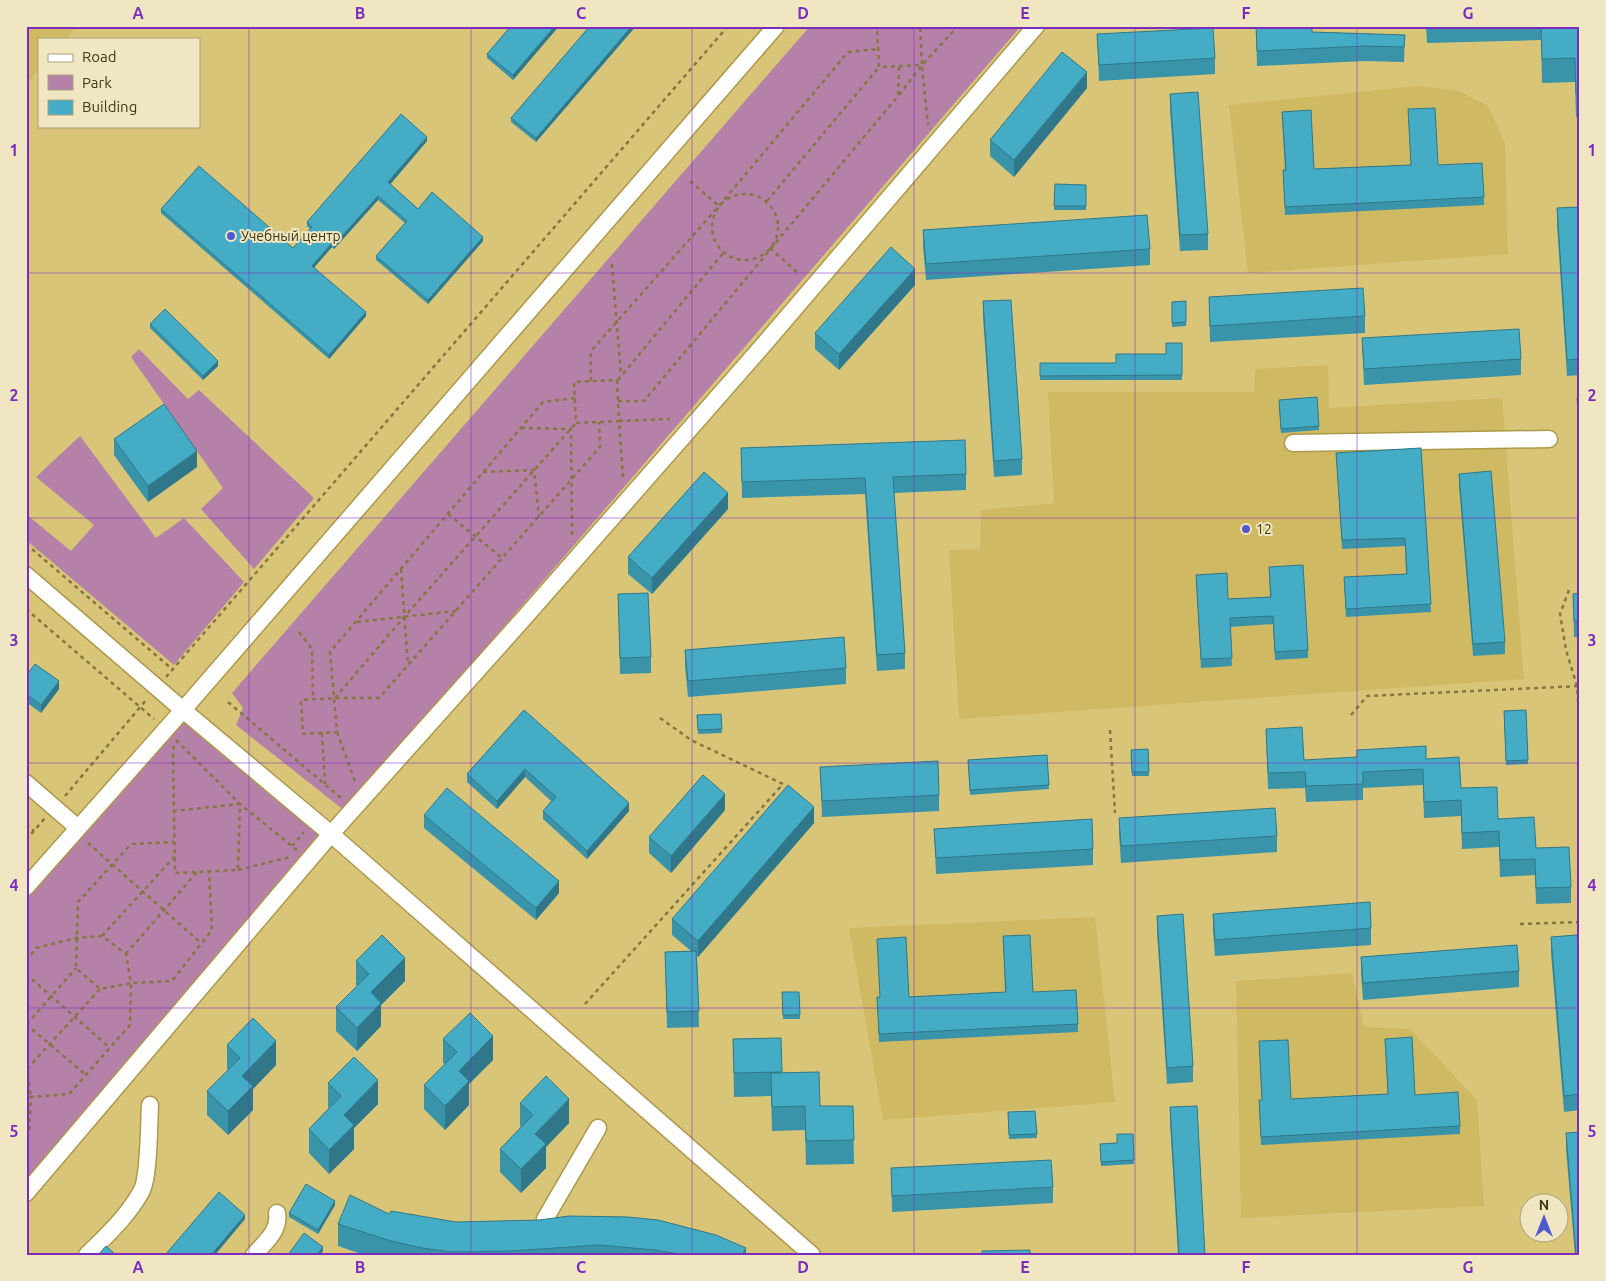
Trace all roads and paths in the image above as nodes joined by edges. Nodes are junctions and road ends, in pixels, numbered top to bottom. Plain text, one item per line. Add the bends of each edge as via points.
1 (728, 26) edge
2 (776, 26) edge
3 (880, 26) edge
4 (920, 26) edge
5 (958, 26) edge
6 (1036, 26) edge
7 (878, 49) junction
8 (899, 66) junction
9 (922, 66) junction
10 (879, 67) junction
11 (898, 96) junction
12 (928, 125) dead end
13 (690, 182) dead end
14 (767, 201) junction
15 (719, 206) junction
16 (770, 248) junction
17 (724, 252) junction
18 (612, 264) dead end
19 (799, 274) dead end
20 (617, 322) junction
21 (621, 376) junction
22 (617, 380) junction
23 (591, 381) junction
24 (575, 398) junction
25 (618, 400) junction
26 (670, 419) dead end
27 (619, 421) junction
28 (599, 422) junction
29 (576, 423) junction
30 (521, 428) junction
31 (571, 429) junction
32 (1549, 439) dead end
33 (1293, 443) dead end
34 (534, 470) junction
35 (483, 472) junction
36 (624, 477) dead end
37 (572, 480) junction
38 (448, 514) junction
39 (539, 516) junction
40 (476, 536) junction
41 (572, 536) dead end
42 (26, 544) edge
43 (502, 558) junction
44 (401, 569) junction
45 (26, 575) edge
46 (1569, 590) dead end
47 (26, 609) edge
48 (456, 611) junction
49 (404, 617) junction
50 (356, 622) junction
51 (299, 632) dead end
52 (408, 665) junction
53 (172, 669) junction
54 (165, 678) dead end
55 (1578, 686) edge
56 (148, 698) dead end
57 (335, 698) junction
58 (313, 700) junction
59 (228, 702) dead end
60 (140, 708) junction
61 (183, 710) junction
62 (1351, 715) dead end
63 (660, 718) dead end
64 (155, 720) dead end
65 (1580, 726) edge
66 (1110, 730) dead end
67 (337, 732) junction
68 (322, 733) junction
69 (26, 784) edge
70 (325, 784) junction
71 (356, 786) dead end
72 (62, 799) dead end
73 (345, 802) dead end
74 (240, 804) junction
75 (173, 811) junction
76 (48, 814) dead end
77 (1115, 814) dead end
78 (26, 824) edge
79 (78, 828) junction
80 (305, 830) dead end
81 (34, 831) junction
82 (331, 834) junction
83 (26, 840) edge
84 (174, 842) junction
85 (88, 843) dead end
86 (292, 846) junction
87 (175, 856) junction
88 (112, 865) junction
89 (238, 870) junction
90 (198, 872) junction
91 (209, 872) junction
92 (26, 887) edge
93 (143, 892) junction
94 (164, 910) junction
95 (1580, 922) edge
96 (1520, 924) dead end
97 (102, 936) junction
98 (76, 938) junction
99 (201, 944) junction
100 (126, 954) junction
101 (26, 961) edge
102 (76, 968) junction
103 (26, 974) edge
104 (132, 983) junction
105 (100, 989) junction
106 (51, 996) junction
107 (585, 1004) dead end
108 (75, 1016) junction
109 (26, 1024) edge
110 (50, 1044) junction
111 (110, 1048) junction
112 (27, 1068) edge
113 (86, 1075) junction
114 (31, 1097) junction
115 (26, 1099) edge
116 (150, 1105) dead end
117 (598, 1128) dead end
118 (26, 1137) edge
119 (26, 1193) edge
120 (276, 1213) dead end
121 (545, 1219) edge
122 (87, 1255) edge
123 (254, 1255) edge
124 (812, 1255) edge

1 - 53 path
2 - 61 street
3 - 7 path via 877,26
4 - 9 path
5 - 9 path
6 - 82 street via 766,342
7 - 10 path
7 - 15 path via 848,52
8 - 9 path
8 - 10 path
8 - 11 path
9 - 11 path
9 - 12 path
10 - 14 path
11 - 16 path
13 - 15 path
14 - 15 path via 758,196 737,194
14 - 16 path via 778,219 776,240
15 - 17 path via 714,214 713,235
15 - 20 path
16 - 17 path via 763,255 743,260
16 - 19 path
16 - 25 path via 644,401
17 - 21 path
18 - 20 path
20 - 21 path
20 - 23 path via 591,352
21 - 22 path
22 - 23 path
22 - 25 path
23 - 24 path via 574,382
24 - 29 path
24 - 30 path via 543,402
25 - 27 path
26 - 27 path
27 - 28 path
27 - 36 path
28 - 29 path
28 - 37 path via 600,447
29 - 31 path
30 - 31 path
30 - 35 path
31 - 34 path
31 - 37 path
32 - 33 street
34 - 35 path
34 - 39 path
34 - 40 path
35 - 38 path
37 - 39 path
37 - 41 path
38 - 40 path
38 - 44 path
39 - 43 path
40 - 43 path
40 - 49 path
42 - 53 path
43 - 48 path
44 - 49 path
44 - 50 path
45 - 61 street
46 - 55 path via 1560,614 1566,650
47 - 60 path
48 - 49 path
48 - 52 path
49 - 50 path
49 - 52 path
49 - 57 path
50 - 57 path via 330,652
51 - 58 path via 312,649
52 - 57 path via 379,698
53 - 54 path
55 - 62 path via 1367,696
55 - 65 path
56 - 60 path
57 - 58 path
57 - 67 path
58 - 68 path via 301,700 303,734
59 - 70 path
60 - 64 path
60 - 72 path
61 - 79 street
61 - 82 street
63 - 107 path via 691,740 783,784
66 - 77 path
67 - 68 path
67 - 71 path
68 - 70 path
69 - 79 street
70 - 73 path
74 - 75 path
74 - 75 path via 175,739
74 - 86 path
74 - 89 path
75 - 84 path
76 - 81 path
78 - 81 path
79 - 92 street
80 - 86 path
81 - 83 path
82 - 119 street
82 - 124 street
84 - 87 path
84 - 88 path via 131,844
85 - 88 path
86 - 89 path via 302,854
87 - 90 path via 175,873
87 - 93 path
88 - 93 path
88 - 98 path via 78,902
89 - 91 path
90 - 91 path
90 - 94 path
91 - 99 path via 212,930
93 - 94 path
93 - 97 path
94 - 99 path
94 - 100 path
95 - 96 path
97 - 98 path
97 - 100 path
98 - 101 path via 36,948
98 - 102 path
99 - 104 path via 172,981
100 - 104 path
102 - 105 path
102 - 106 path
103 - 106 path
104 - 105 path
104 - 111 path via 130,1025
105 - 108 path
106 - 108 path
106 - 109 path
108 - 110 path
108 - 111 path
109 - 110 path
110 - 112 path
110 - 113 path
111 - 113 path
112 - 114 path
113 - 114 path via 69,1094
114 - 115 path
114 - 118 path via 29,1134
116 - 122 street via 143,1188 122,1220
117 - 121 street
120 - 123 street via 276,1229

